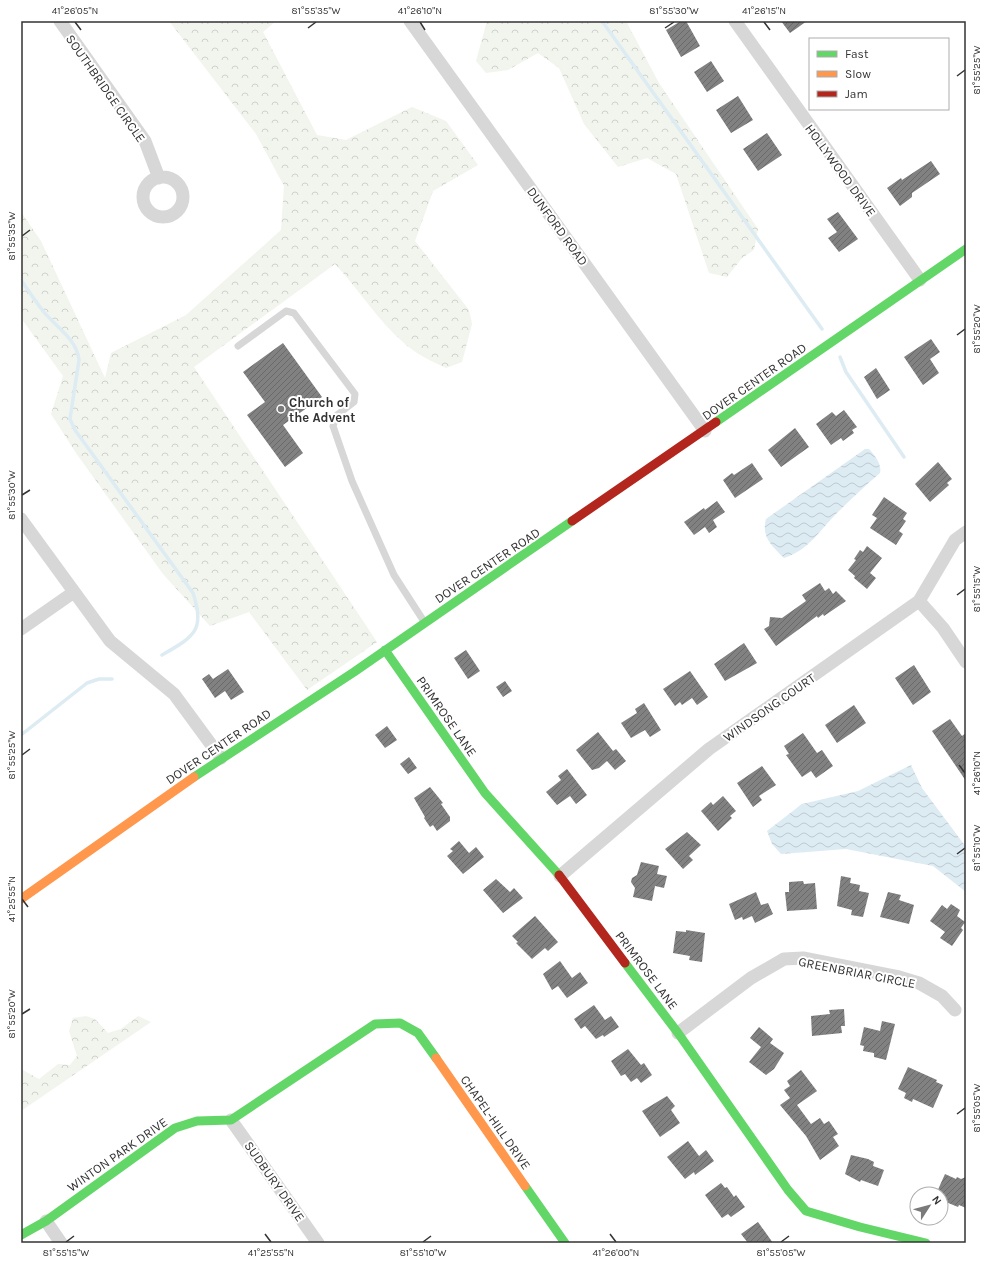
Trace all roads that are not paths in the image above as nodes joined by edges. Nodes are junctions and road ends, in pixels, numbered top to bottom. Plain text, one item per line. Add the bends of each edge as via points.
1 (60, 21) edge
2 (410, 21) edge
3 (735, 21) edge
4 (159, 178) dead end
5 (966, 250) edge
6 (920, 280) junction
7 (238, 346) dead end
8 (705, 431) junction
9 (21, 519) edge
10 (966, 532) edge
11 (74, 592) junction
12 (918, 601) junction
13 (425, 623) junction
14 (21, 629) edge
15 (385, 650) junction
16 (966, 662) edge
17 (221, 758) junction
18 (560, 876) junction
19 (21, 900) edge
20 (955, 1010) dead end
21 (678, 1033) junction
22 (231, 1120) junction
23 (46, 1221) junction
24 (21, 1235) edge
25 (61, 1243) edge
26 (318, 1243) edge
27 (565, 1243) edge
28 (926, 1243) edge

1 - 4 street, SOUTHBRIDGE CIRCLE via 145,141
2 - 8 street, DUNFORD ROAD
3 - 6 street, HOLLYWOOD DRIVE
5 - 6 street, DOVER CENTER ROAD
6 - 8 street, DOVER CENTER ROAD
7 - 13 lane via 286,312 294,313 355,394 354,402 337,415 333,426 352,480 394,575
8 - 13 street, DOVER CENTER ROAD
9 - 11 street
10 - 12 street, WINDSONG COURT via 955,540
11 - 14 street
11 - 17 street via 110,641 174,694
12 - 16 street via 943,628
12 - 18 street, WINDSONG COURT via 709,749
13 - 15 street, DOVER CENTER ROAD
15 - 17 street, DOVER CENTER ROAD
15 - 18 street, PRIMROSE LANE via 485,794
17 - 19 street, DOVER CENTER ROAD
18 - 21 street, PRIMROSE LANE
20 - 21 street, GREENBRIAR CIRCLE via 942,996 919,983 803,958 784,959 751,978
21 - 28 street, PRIMROSE LANE via 788,1190 806,1211
22 - 23 street, WINTON PARK DRIVE via 196,1122 175,1128
22 - 26 street, SUDBURY DRIVE
22 - 27 street, CHAPEL-HILL DRIVE via 375,1024 400,1023 418,1033
23 - 24 street, WINTON PARK DRIVE
23 - 25 street

